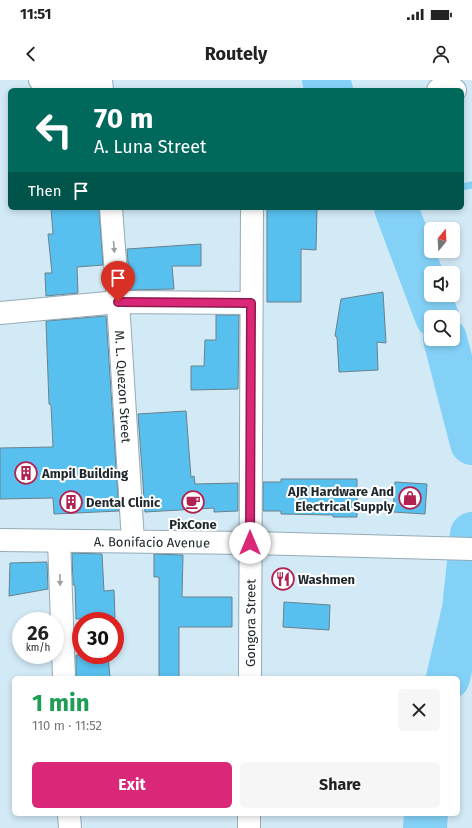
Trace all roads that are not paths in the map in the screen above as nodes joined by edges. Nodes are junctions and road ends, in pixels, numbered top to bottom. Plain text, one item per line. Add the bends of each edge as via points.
1 (40, 80) edge
2 (78, 88) edge
3 (111, 210) edge
4 (252, 210) edge
5 (118, 302) junction
6 (251, 303) junction
7 (0, 313) edge
8 (0, 540) edge
9 (59, 541) junction
10 (133, 541) junction
11 (250, 543) junction
12 (472, 549) edge
13 (64, 676) edge
14 (250, 676) edge
15 (69, 816) edge
16 (249, 816) edge
17 (70, 828) edge
18 (249, 828) edge

1 - 2 street
3 -> 5 street, M. L. Quezon Street
4 - 6 street, Gongora Street
5 - 6 street
5 - 7 street
5 - 10 street, M. L. Quezon Street
6 - 11 street, Gongora Street
8 - 9 street, A. Bonifacio Avenue
9 - 10 street, A. Bonifacio Avenue
9 -> 13 street
10 - 11 street, A. Bonifacio Avenue
11 - 12 street, A. Bonifacio Avenue
11 - 14 street, Gongora Street
15 - 17 street
16 - 18 street

